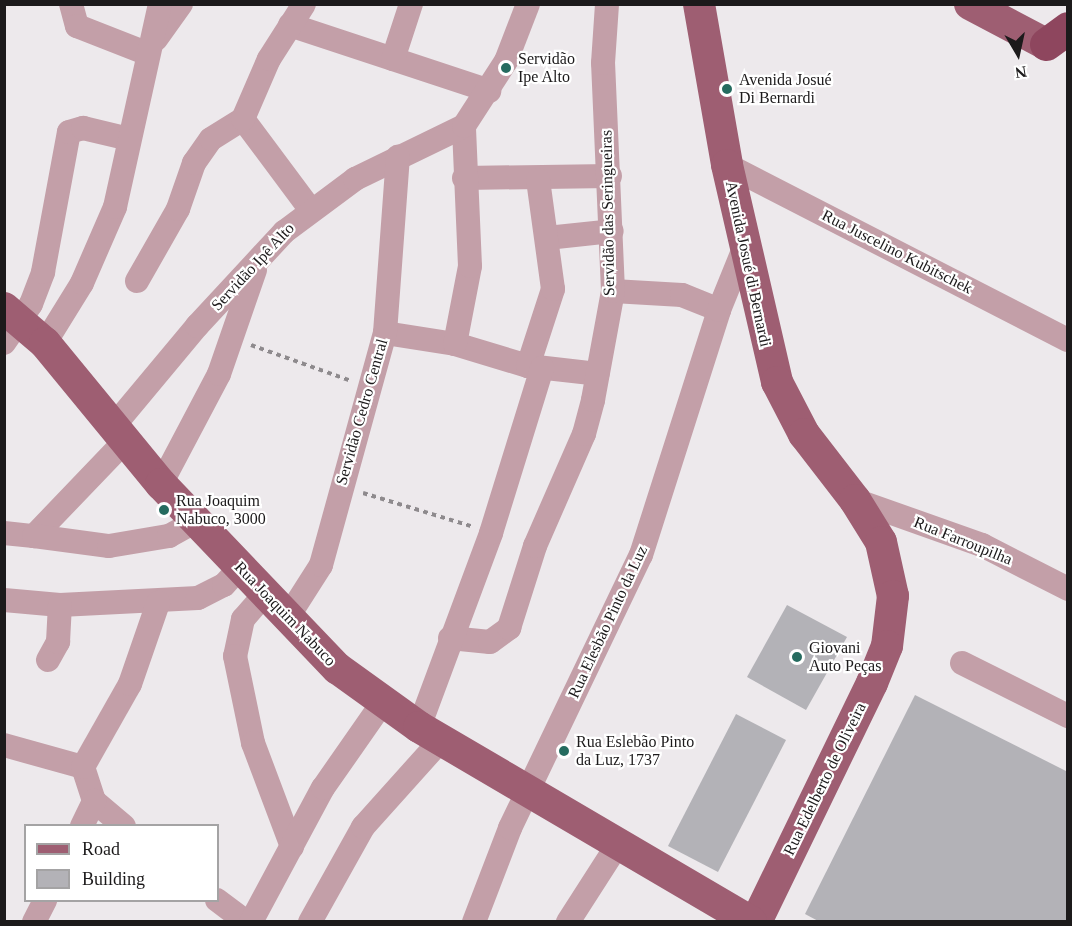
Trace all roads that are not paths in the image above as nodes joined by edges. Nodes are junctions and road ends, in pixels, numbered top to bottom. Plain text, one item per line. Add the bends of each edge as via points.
1 (71, 4) edge
2 (160, 4) edge
3 (181, 4) edge
4 (411, 4) edge
5 (528, 4) edge
6 (607, 4) edge
7 (699, 4) edge
8 (970, 4) edge
9 (296, 11) edge
10 (1060, 42) edge
11 (146, 53) junction
12 (393, 59) junction
13 (489, 91) junction
14 (243, 119) junction
15 (464, 126) junction
16 (129, 139) junction
17 (398, 156) junction
18 (728, 165) junction
19 (610, 176) junction
20 (464, 178) junction
21 (538, 180) junction
22 (310, 209) junction
23 (612, 231) junction
24 (547, 238) junction
25 (745, 246) junction
26 (260, 255) junction
27 (137, 281) dead end
28 (613, 291) junction
29 (719, 310) junction
30 (10, 324) edge
31 (385, 333) junction
32 (1068, 340) edge
33 (45, 343) junction
34 (455, 344) junction
35 (536, 367) junction
36 (598, 374) junction
37 (118, 435) junction
38 (161, 484) junction
39 (855, 500) junction
40 (196, 521) junction
41 (4, 533) edge
42 (34, 536) junction
43 (240, 567) junction
44 (1068, 589) edge
45 (264, 595) junction
46 (4, 600) edge
47 (158, 603) junction
48 (60, 605) junction
49 (286, 620) junction
50 (450, 638) junction
51 (48, 660) dead end
52 (962, 663) dead end
53 (383, 702) junction
54 (1068, 716) edge
55 (430, 734) junction
56 (4, 745) edge
57 (83, 767) junction
58 (529, 793) junction
59 (94, 801) junction
60 (82, 824) edge
61 (123, 824) edge
62 (618, 844) junction
63 (292, 847) junction
64 (219, 901) edge
65 (44, 902) edge
66 (34, 921) edge
67 (246, 921) edge
68 (251, 921) edge
69 (310, 921) edge
70 (474, 921) edge
71 (568, 921) edge
72 (751, 921) edge
73 (756, 921) edge

1 - 11 street via 77,26
2 - 11 street
3 - 11 street
4 - 12 street
5 - 13 street
6 - 19 street, Servidão das Seringueiras via 603,63
7 - 18 main road, Avenida Josué di Bernardi
8 - 10 main road
9 - 12 street
9 - 14 street
11 - 16 street
12 - 13 street
13 - 15 street
14 - 22 street
14 - 27 street via 202,150 178,209
15 - 17 street, Servidão Ipê Alto
15 - 20 street
16 - 30 street via 82,128 69,132 43,272
16 - 33 street via 108,227 82,283
17 - 22 street, Servidão Ipê Alto
17 - 31 street, Servidão Cedro Central
18 - 25 main road, Avenida Josué di Bernardi
18 - 32 street, Rua Juscelino Kubitschek
19 - 21 street
19 - 23 street, Servidão das Seringueiras
20 - 21 street
20 - 34 street via 470,266
21 - 24 street
22 - 26 street, Servidão Ipê Alto
23 - 24 street
23 - 28 street, Servidão das Seringueiras
24 - 35 street via 552,300
25 - 29 street, Rua Elesbão Pinto da Luz
25 - 39 main road, Avenida Josué di Bernardi via 777,382 804,434
26 - 37 street, Servidão Ipê Alto
26 - 38 street via 207,401
28 - 29 street via 682,295
28 - 36 street, Servidão das Seringueiras
29 - 58 street, Rua Elesbão Pinto da Luz via 641,555
30 - 33 main road, Rua Joaquim Nabuco
31 - 34 street
31 - 49 street, Servidão Cedro Central via 321,565
33 - 37 main road, Rua Joaquim Nabuco
34 - 35 street
35 - 36 street
35 - 50 street via 492,532
36 - 50 street, Servidão das Seringueiras via 584,434 535,546 509,628 490,642
37 - 38 main road, Rua Joaquim Nabuco
37 - 42 street, Servidão Ipê Alto
38 - 40 main road, Rua Joaquim Nabuco
39 - 44 street, Rua Farroupilha via 982,545
39 - 73 main road, Rua Edelberto de Oliveira via 881,542 889,568 893,596 887,646
40 - 42 street via 169,536 109,546
40 - 43 main road, Rua Joaquim Nabuco
41 - 42 street
43 - 45 main road, Rua Joaquim Nabuco
43 - 47 street via 213,592
45 - 49 main road, Rua Joaquim Nabuco
45 - 63 street via 243,619 235,656 253,743
46 - 48 street
47 - 48 street
47 - 57 street via 130,684
48 - 51 street via 58,642
49 - 53 main road, Rua Joaquim Nabuco
50 - 55 street
52 - 54 street
53 - 55 main road, Rua Joaquim Nabuco
53 - 63 street via 323,788
55 - 58 main road, Rua Joaquim Nabuco
55 - 69 street via 363,827
56 - 57 street
57 - 59 street
58 - 62 main road, Rua Joaquim Nabuco
58 - 70 street, Rua Elesbão Pinto da Luz
59 - 60 street
59 - 61 street
62 - 71 street
62 - 72 main road, Rua Joaquim Nabuco
63 - 68 street
64 - 67 street
65 - 66 street

